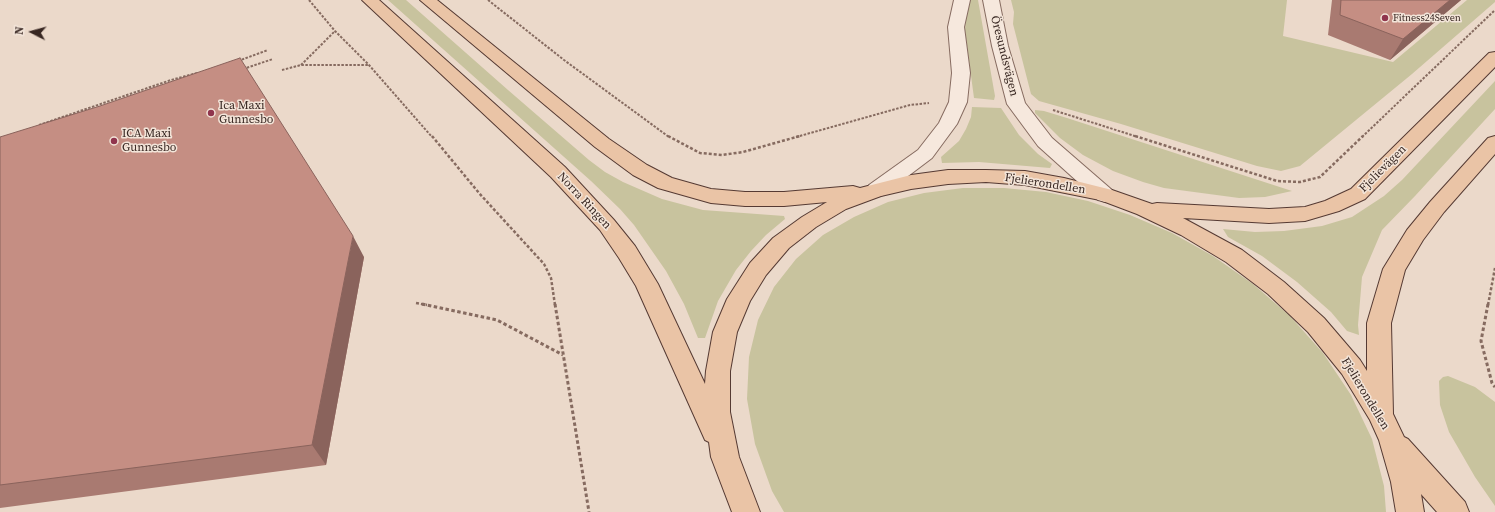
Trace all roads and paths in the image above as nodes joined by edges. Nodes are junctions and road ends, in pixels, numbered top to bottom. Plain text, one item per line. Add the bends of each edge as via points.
1 (309, 0) edge
2 (370, 0) edge
3 (428, 0) edge
4 (488, 0) edge
5 (962, 0) edge
6 (991, 0) edge
7 (1495, 10) edge
8 (335, 31) junction
9 (268, 50) dead end
10 (1495, 57) edge
11 (273, 59) dead end
12 (234, 63) edge
13 (301, 65) junction
14 (369, 66) junction
15 (243, 69) edge
16 (282, 70) dead end
17 (199, 73) edge
18 (958, 102) junction
19 (1016, 104) junction
20 (37, 126) edge
21 (1495, 142) edge
22 (874, 191) junction
23 (1105, 195) junction
24 (1144, 209) junction
25 (1495, 268) edge
26 (1494, 275) edge
27 (416, 303) dead end
28 (563, 355) junction
29 (1495, 387) edge
30 (1380, 414) junction
31 (1392, 440) junction
32 (726, 460) junction
33 (590, 512) edge
34 (732, 512) edge
35 (746, 512) edge
36 (1410, 512) edge
37 (1455, 512) edge

1 - 8 path
2 - 32 main road, Norra Ringen via 558,172 607,225 647,284
3 - 22 main road via 602,143 640,170 665,183 710,196 745,199 799,198
4 - 18 path via 564,60 672,139 700,153 722,155 743,152 910,105
5 - 18 lane via 956,26 961,73
6 - 19 lane, Öresundsvägen via 1000,46
7 - 19 path via 1320,177 1300,182 1277,181 1044,107
8 - 13 path
8 - 14 path
9 - 12 path
10 - 24 main road, Fjelievägen via 1358,194 1332,206 1305,214 1269,216
11 - 15 path
13 - 14 path
13 - 16 path
14 - 28 path via 544,264 551,278
17 - 20 path via 171,80
18 - 22 lane via 948,124 926,154
19 - 23 lane, Öresundsvägen via 1045,142
21 - 30 main road via 1437,207 1415,235 1394,270 1379,323
22 - 23 main road, Fjelierondellen via 948,177 986,176 1025,178
22 - 32 main road, Fjelierondellen via 839,204 781,243 758,269 739,299 725,332 718,371 717,412
23 - 24 main road, Fjelierondellen
24 - 30 main road, Fjelierondellen via 1189,230 1228,253 1276,288 1316,325 1346,361
25 - 26 path
26 - 29 path via 1481,340
27 - 28 path via 497,320
28 - 33 path
30 - 31 main road, Fjelierondellen
31 - 36 main road, Fjelierondellen via 1405,482
31 - 37 main road
32 - 34 main road
32 - 35 main road, Fjelierondellen

